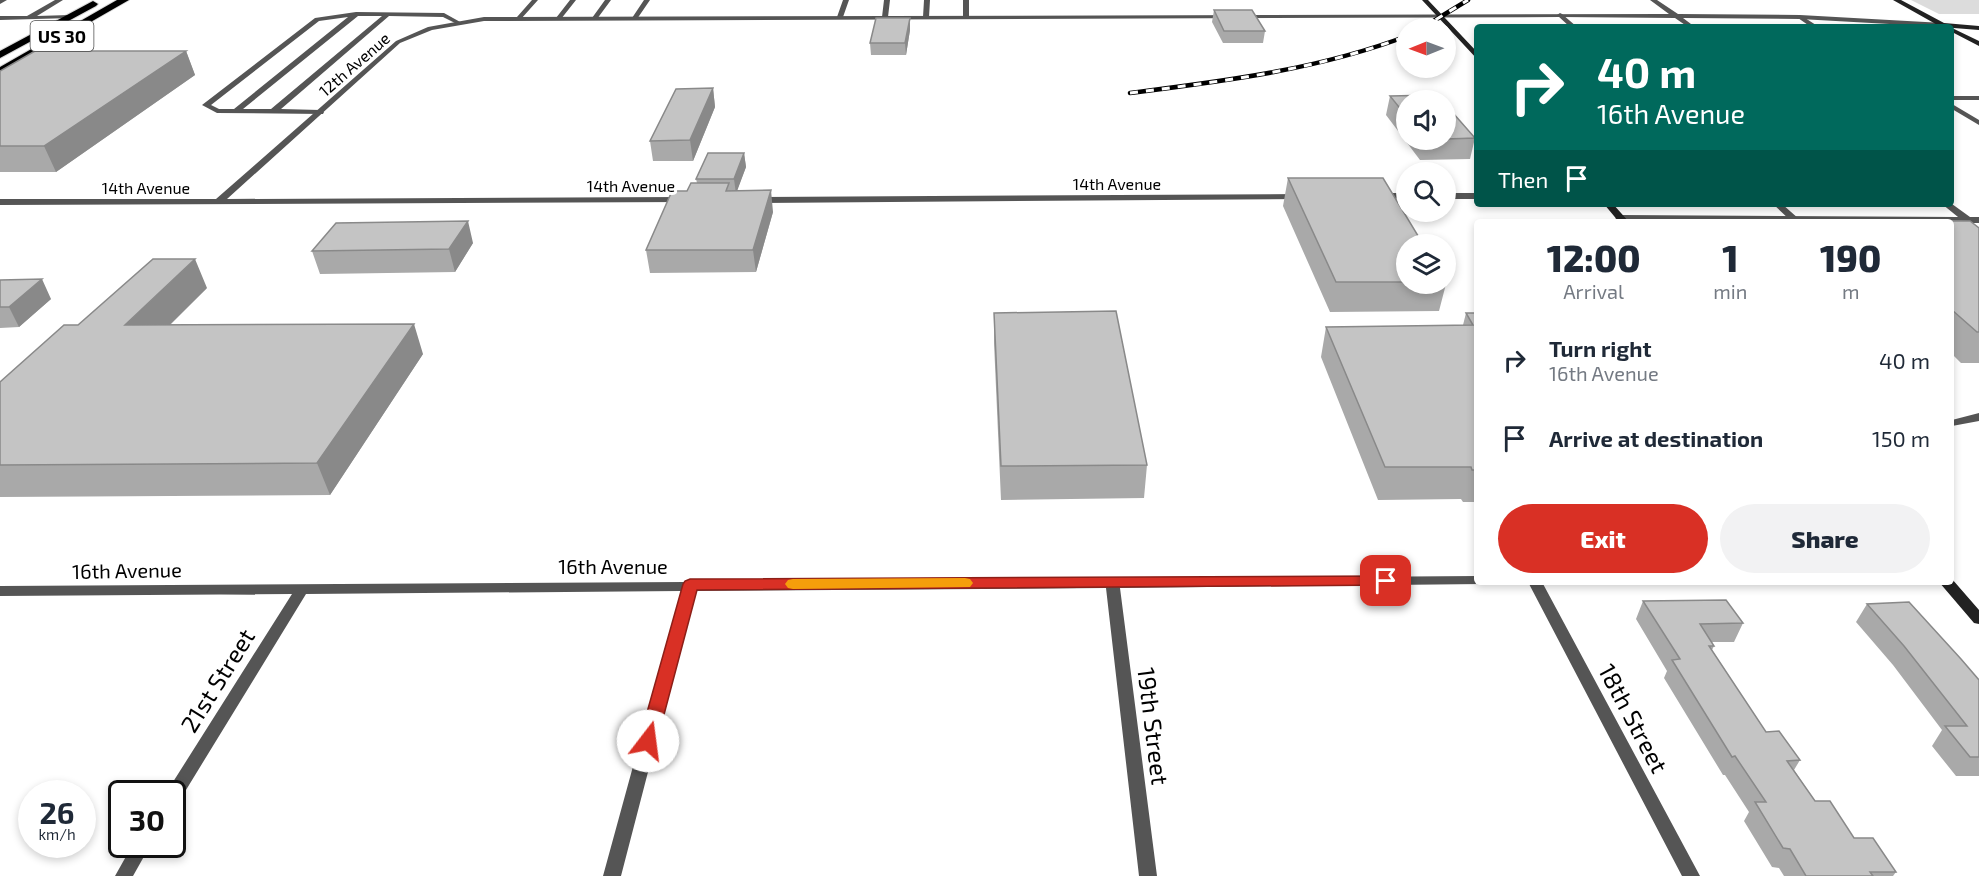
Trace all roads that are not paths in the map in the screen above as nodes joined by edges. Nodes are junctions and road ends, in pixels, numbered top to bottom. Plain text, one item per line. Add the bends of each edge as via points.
1 (4, 0) edge
2 (60, 0) edge
3 (100, 0) edge
4 (124, 0) edge
5 (535, 0) edge
6 (573, 0) edge
7 (608, 0) edge
8 (647, 0) edge
9 (846, 0) edge
10 (887, 0) edge
11 (927, 0) edge
12 (966, 0) edge
13 (1425, 0) edge
14 (1653, 0) edge
15 (1896, 0) edge
16 (0, 2) edge
17 (356, 15) junction
18 (387, 15) junction
19 (1438, 15) junction
20 (1560, 15) junction
21 (1677, 16) junction
22 (28, 17) junction
23 (69, 17) junction
24 (840, 17) junction
25 (885, 17) junction
26 (926, 17) junction
27 (966, 17) junction
28 (1800, 17) junction
29 (0, 18) edge
30 (519, 18) junction
31 (559, 18) junction
32 (595, 18) junction
33 (635, 18) junction
34 (459, 23) junction
35 (1570, 24) edge
36 (1688, 24) edge
37 (1811, 24) edge
38 (1912, 24) edge
39 (1940, 24) edge
40 (1954, 27) edge
41 (1979, 28) edge
42 (1954, 31) edge
43 (1979, 44) edge
44 (1474, 54) edge
45 (0, 55) edge
46 (0, 64) edge
47 (0, 71) edge
48 (1954, 98) edge
49 (1979, 98) edge
50 (1954, 107) edge
51 (236, 111) junction
52 (274, 111) junction
53 (320, 112) junction
54 (1979, 123) edge
55 (1366, 196) edge
56 (1396, 196) edge
57 (1456, 196) edge
58 (1474, 196) edge
59 (1309, 197) edge
60 (699, 200) edge
61 (747, 200) edge
62 (0, 202) edge
63 (218, 202) junction
64 (1611, 207) edge
65 (1780, 207) edge
66 (1950, 207) edge
67 (1621, 219) edge
68 (1794, 219) edge
69 (1954, 220) edge
70 (1968, 220) junction
71 (1979, 220) edge
72 (1979, 417) edge
73 (1954, 423) edge
74 (1474, 581) edge
75 (1112, 582) junction
76 (690, 584) junction
77 (1537, 585) edge
78 (1949, 585) edge
79 (303, 588) junction
80 (0, 591) edge
81 (1979, 619) edge
82 (183, 780) edge
83 (135, 858) edge
84 (124, 876) edge
85 (612, 876) edge
86 (1148, 876) edge
87 (1691, 876) edge

1 - 16 street
2 - 22 street
3 - 23 highway, US 30
4 - 47 highway, US 30
5 - 30 street
6 - 31 street
7 - 32 street
8 - 33 street
9 - 24 street
10 - 25 street
11 - 26 street
12 - 27 street
13 - 19 main road
14 - 21 street
15 - 39 main road
17 - 18 street
17 - 51 street
17 - 51 street via 317,20 206,105 218,111
18 - 34 street via 444,15
18 - 52 street
19 - 20 street, 12th Avenue
19 - 27 street, 12th Avenue
19 - 44 main road
20 - 21 street, 12th Avenue
20 - 35 street
21 - 28 street, 12th Avenue
21 - 36 street
22 - 23 street
22 - 29 street
23 - 45 highway, US 30
23 - 46 highway via 72,20
24 - 25 street, 12th Avenue
24 - 33 street, 12th Avenue
25 - 26 street, 12th Avenue
26 - 27 street, 12th Avenue
28 - 37 street
28 - 38 street, 12th Avenue
30 - 31 street, 12th Avenue
30 - 34 street, 12th Avenue
31 - 32 street, 12th Avenue
32 - 33 street, 12th Avenue
34 - 53 street, 12th Avenue via 430,28 398,42
40 - 41 main road, 12th Avenue
42 - 43 main road
48 - 49 street
50 - 54 street
51 - 52 street
52 - 53 street
53 - 63 street, 12th Avenue
55 - 56 street
57 - 58 street
59 - 61 street, 14th Avenue
60 - 63 street, 14th Avenue
62 - 63 street, 14th Avenue
64 - 67 main road
65 - 68 street
66 - 70 street
69 - 70 street
70 - 71 street
72 - 73 street
74 - 75 street, 16th Avenue
75 - 76 street, 16th Avenue
75 - 86 street, 19th Street
76 - 79 street, 16th Avenue
76 - 85 street
77 - 87 street, 18th Street
78 - 81 main road
79 - 80 street, 16th Avenue
79 - 82 street, 21st Street
83 - 84 street

